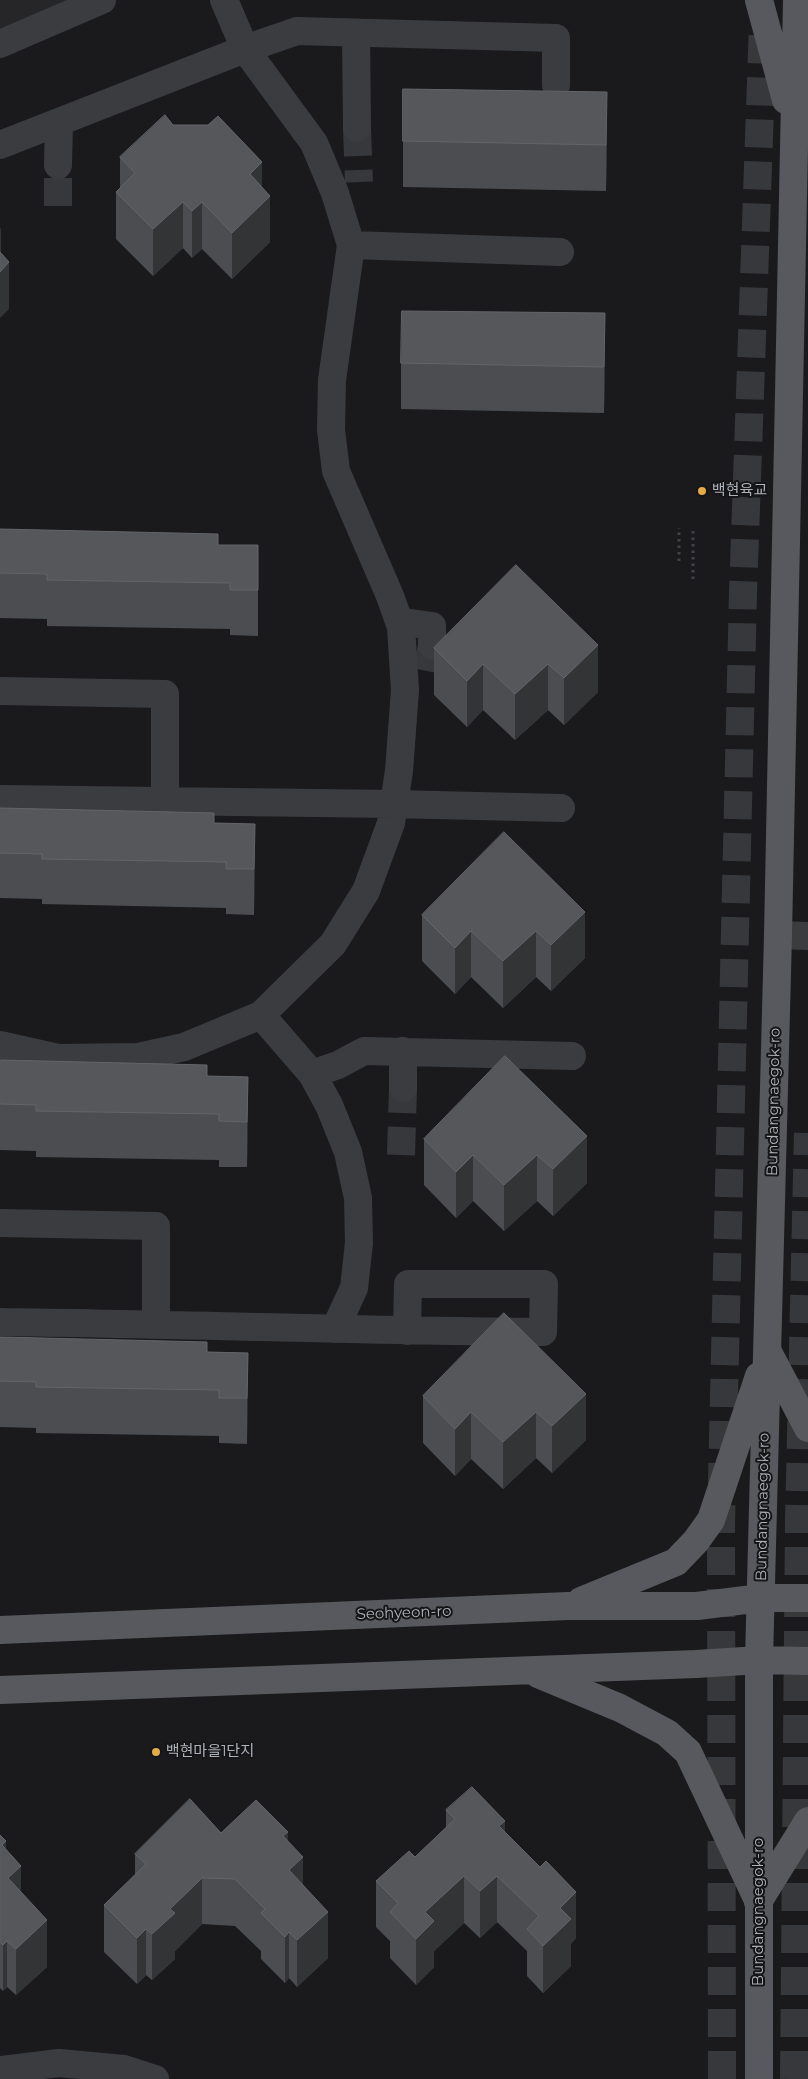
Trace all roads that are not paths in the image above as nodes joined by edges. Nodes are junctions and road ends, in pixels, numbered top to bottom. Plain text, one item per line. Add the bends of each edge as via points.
1 (102, 0) edge
2 (224, 0) edge
3 (759, 0) edge
4 (797, 0) edge
5 (356, 33) junction
6 (0, 44) edge
7 (245, 48) junction
8 (556, 85) dead end
9 (808, 90) edge
10 (59, 122) junction
11 (357, 128) tunnel mouth
12 (794, 128) junction
13 (0, 145) edge
14 (58, 164) tunnel mouth
15 (351, 245) junction
16 (560, 252) dead end
17 (401, 627) junction
18 (432, 645) tunnel mouth
19 (0, 691) edge
20 (0, 799) edge
21 (165, 801) junction
22 (394, 804) junction
23 (561, 808) dead end
24 (778, 935) junction
25 (808, 936) edge
26 (261, 1016) junction
27 (0, 1045) edge
28 (403, 1051) junction
29 (572, 1056) dead end
30 (312, 1074) junction
31 (402, 1088) tunnel mouth
32 (0, 1223) edge
33 (0, 1322) edge
34 (156, 1324) junction
35 (335, 1329) junction
36 (407, 1331) junction
37 (767, 1351) junction
38 (808, 1428) edge
39 (761, 1598) junction
40 (808, 1598) edge
41 (568, 1606) junction
42 (0, 1630) edge
43 (759, 1660) junction
44 (808, 1661) edge
45 (530, 1670) junction
46 (0, 1690) edge
47 (808, 1821) edge
48 (758, 1902) junction
49 (0, 2070) edge
50 (155, 2079) edge
51 (759, 2079) edge

1 - 6 street
2 - 7 street
3 - 12 main road
4 - 12 main road, Bundangnaegok-ro
5 - 7 street via 297,31
5 - 8 street via 556,38
5 - 11 street
7 - 10 street
7 - 15 street via 314,143 335,193
9 - 12 main road
10 - 13 street
10 - 14 street
12 - 24 main road, Bundangnaegok-ro
15 - 16 street
15 - 17 street via 332,380 331,430 336,471
17 - 18 street via 411,623 432,626
17 - 22 street via 405,690
19 - 21 street via 165,694
20 - 21 street
21 - 22 street
22 - 23 street
22 - 26 street via 392,823 366,891 333,944
24 - 25 street
24 - 37 main road, Bundangnaegok-ro
26 - 27 street via 184,1047 138,1057 58,1058
26 - 30 street
28 - 29 street
28 - 30 street via 364,1051
28 - 31 street
30 - 35 street via 329,1104 348,1152 358,1198 359,1243 354,1288
32 - 34 street via 156,1226
33 - 34 street
34 - 35 street
35 - 36 street
36 - 36 street via 408,1284 544,1284 543,1332
37 - 38 main road
37 - 39 main road, Bundangnaegok-ro
37 - 41 main road via 711,1520 696,1542 676,1562
39 - 40 main road, Seohyeon-ro
39 - 41 main road, Seohyeon-ro via 698,1606
39 - 43 main road, Bundangnaegok-ro
41 - 42 main road, Seohyeon-ro
43 - 44 main road
43 - 45 main road
43 - 48 main road, Bundangnaegok-ro
45 - 46 main road
45 - 48 main road via 620,1708 667,1733 688,1752
47 - 48 main road
48 - 51 main road, Bundangnaegok-ro
49 - 50 street via 59,2063 124,2069

